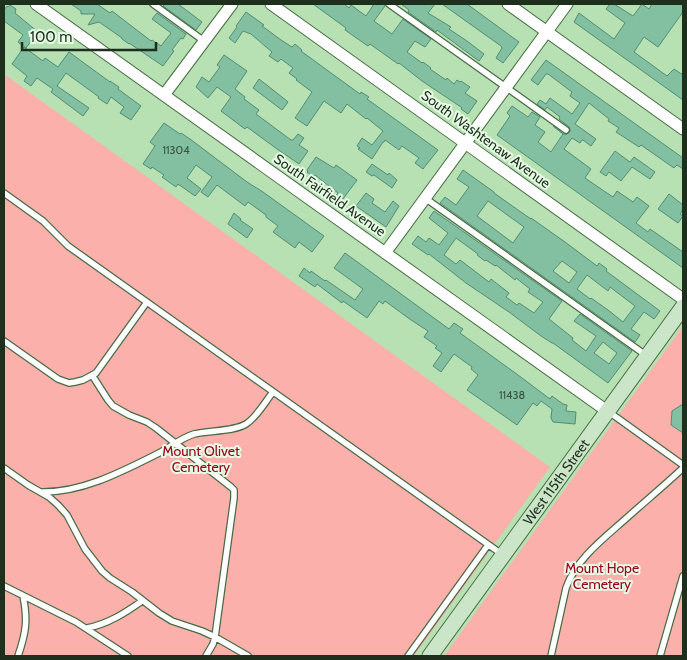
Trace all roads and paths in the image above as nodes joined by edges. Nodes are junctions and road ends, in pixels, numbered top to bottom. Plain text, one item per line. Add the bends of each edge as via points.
1 (36, 4) edge
2 (153, 4) edge
3 (232, 4) edge
4 (271, 4) edge
5 (389, 4) edge
6 (508, 4) edge
7 (567, 4) edge
8 (547, 32) junction
9 (204, 41) junction
10 (506, 87) junction
11 (164, 95) junction
12 (683, 129) edge
13 (566, 130) dead end
14 (465, 143) junction
15 (4, 195) edge
16 (425, 198) junction
17 (385, 253) junction
18 (683, 299) edge
19 (146, 302) junction
20 (683, 307) edge
21 (4, 340) edge
22 (647, 356) junction
23 (92, 375) junction
24 (273, 392) junction
25 (607, 411) junction
26 (175, 444) junction
27 (683, 467) edge
28 (4, 468) edge
29 (42, 492) junction
30 (488, 545) junction
31 (503, 555) junction
32 (683, 576) edge
33 (4, 586) edge
34 (23, 596) junction
35 (142, 601) junction
36 (87, 628) junction
37 (215, 637) junction
38 (18, 656) edge
39 (128, 656) edge
40 (206, 656) edge
41 (248, 656) edge
42 (408, 656) edge
43 (430, 656) edge
44 (551, 656) edge
45 (660, 656) edge

1 - 11 street, South Fairfield Avenue
2 - 9 lane
3 - 9 street
4 - 14 street, South Washtenaw Avenue
5 - 10 lane
6 - 8 street
7 - 8 street
8 - 10 street
8 - 12 street
9 - 11 street
10 - 13 lane
10 - 14 street
11 - 17 street, South Fairfield Avenue
14 - 16 street
14 - 18 street, South Washtenaw Avenue
15 - 19 lane via 43,221 68,246
16 - 17 street
16 - 22 lane
17 - 25 street, South Fairfield Avenue
19 - 23 lane
19 - 24 lane
20 - 22 street, West 115th Street
21 - 23 lane via 64,382 75,382
22 - 25 street, West 115th Street
23 - 26 lane via 114,406 147,422
24 - 26 lane via 246,424 194,434
24 - 30 lane
25 - 27 lane
25 - 31 street, West 115th Street
26 - 29 lane via 79,488
26 - 37 lane via 234,490
27 - 44 lane via 592,550 576,569 566,588
28 - 29 lane
29 - 35 lane via 67,515 85,549 102,570
30 - 31 lane
30 - 42 lane
31 - 43 street, West 115th Street
32 - 45 lane
33 - 34 lane
34 - 36 lane
34 - 38 lane via 26,628
35 - 36 lane via 111,621
35 - 37 lane via 172,620
36 - 39 lane
37 - 40 lane
37 - 41 lane

